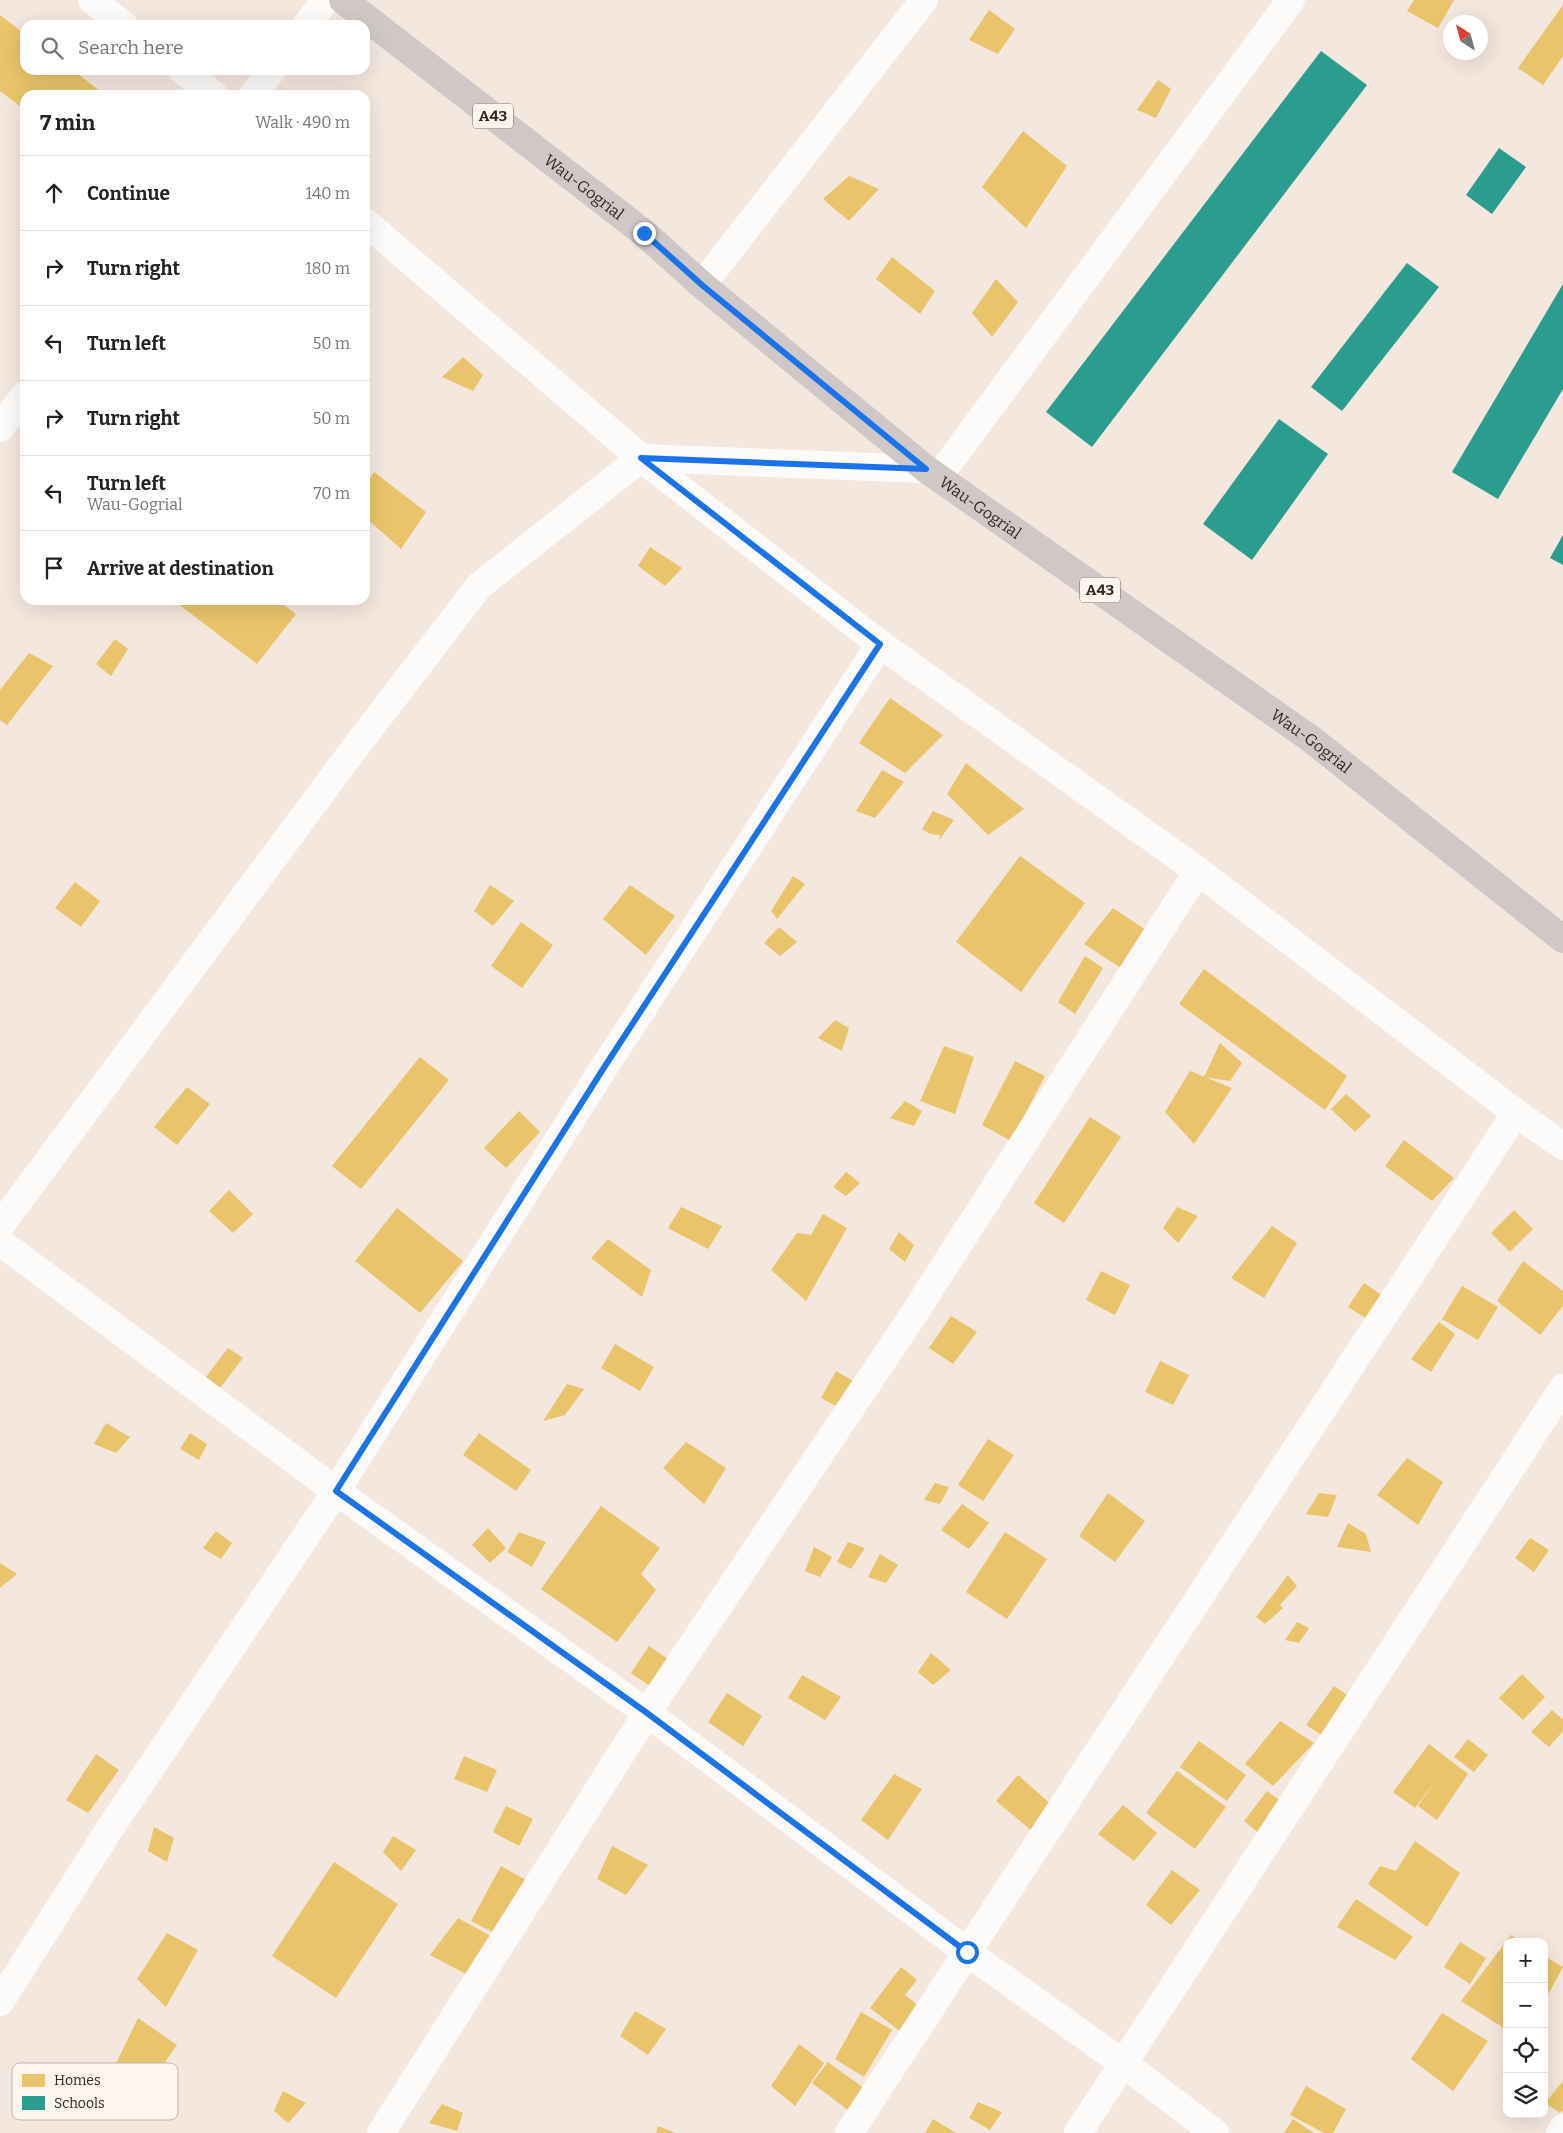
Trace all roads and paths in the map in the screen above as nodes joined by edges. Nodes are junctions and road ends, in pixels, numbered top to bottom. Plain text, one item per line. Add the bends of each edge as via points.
1 (92, 0) edge
2 (326, 0) edge
3 (343, 0) edge
4 (924, 0) edge
5 (1291, 0) edge
6 (118, 20) edge
7 (310, 20) edge
8 (369, 20) edge
9 (370, 21) edge
10 (188, 75) edge
11 (268, 75) edge
12 (208, 90) edge
13 (257, 90) edge
14 (370, 226) edge
15 (702, 285) junction
16 (20, 402) edge
17 (0, 428) edge
18 (641, 458) junction
19 (933, 473) junction
20 (880, 644) junction
21 (1198, 871) junction
22 (1563, 939) edge
23 (1516, 1113) junction
24 (1563, 1146) edge
25 (0, 1226) edge
26 (0, 1242) edge
27 (1563, 1388) edge
28 (336, 1491) junction
29 (647, 1713) junction
30 (967, 1952) junction
31 (0, 2002) edge
32 (1124, 2064) junction
33 (1563, 2128) edge
34 (381, 2133) edge
35 (849, 2133) edge
36 (1078, 2133) edge
37 (1215, 2133) edge
38 (1560, 2133) edge

1 - 6 street
2 - 7 street
3 - 8 main road, Wau-Gogrial / A43
4 - 15 street
5 - 19 street
9 - 15 main road, Wau-Gogrial / A43 via 644,233
10 - 12 street
11 - 13 street
14 - 18 street
15 - 19 main road, Wau-Gogrial / A43
16 - 17 street
18 - 19 street
18 - 20 street
18 - 25 street via 479,586
19 - 22 main road, Wau-Gogrial / A43 via 1311,739
20 - 21 street
20 - 28 street via 605,1066
21 - 23 street
21 - 29 street via 917,1310
23 - 24 street
23 - 30 street
26 - 28 street
27 - 32 street
28 - 29 street
28 - 31 street via 107,1833
29 - 30 street
29 - 34 street
30 - 32 street
30 - 35 street
32 - 36 street
32 - 37 street
33 - 38 street

